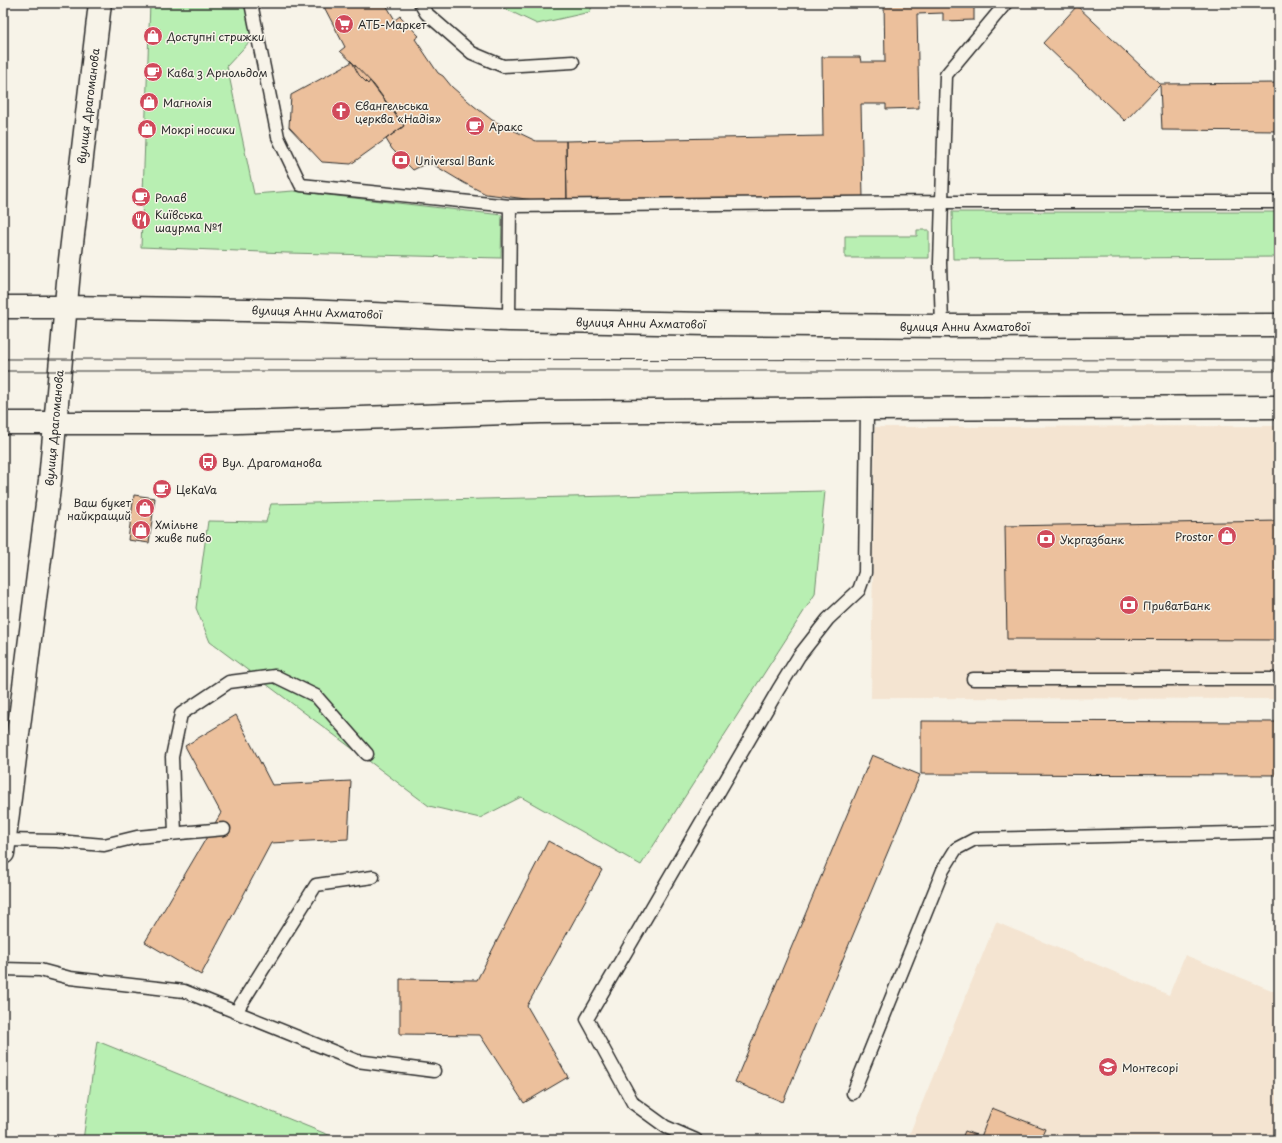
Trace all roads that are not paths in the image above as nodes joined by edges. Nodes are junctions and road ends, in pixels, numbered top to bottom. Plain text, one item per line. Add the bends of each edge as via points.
1 (100, 3) edge
2 (251, 3) edge
3 (420, 3) edge
4 (1006, 3) edge
5 (574, 62) dead end
6 (942, 202) junction
7 (1279, 202) edge
8 (510, 206) junction
9 (3, 307) edge
10 (66, 307) junction
11 (509, 320) junction
12 (1279, 325) edge
13 (942, 326) junction
14 (1279, 407) edge
15 (866, 409) junction
16 (3, 423) edge
17 (55, 423) junction
18 (973, 679) dead end
19 (1279, 679) edge
20 (367, 754) dead end
21 (224, 830) dead end
22 (1279, 832) edge
23 (175, 833) junction
24 (4, 847) edge
25 (373, 877) dead end
26 (3, 969) edge
27 (236, 1012) junction
28 (434, 1071) dead end
29 (853, 1093) dead end
30 (696, 1140) edge

1 - 10 main road, вулиця Драгоманова
2 - 8 lane via 278,137 301,185
3 - 5 lane via 426,13 472,53 503,66
4 - 6 lane via 946,75
6 - 7 lane
6 - 8 lane
6 - 13 lane
8 - 11 lane
9 - 10 main road, вулиця Анни Ахматової
10 - 11 main road, вулиця Анни Ахматової via 305,311
10 - 17 main road, вулиця Драгоманова
11 - 13 main road, вулиця Анни Ахматової
12 - 13 main road, вулиця Анни Ахматової
14 - 15 main road
15 - 17 main road via 540,412 208,423
15 - 30 lane via 865,573 859,590 828,618 799,656 587,1019 633,1102 666,1127
16 - 17 main road
17 - 24 main road, вулиця Драгоманова
18 - 19 lane
20 - 23 lane via 316,696 275,676 229,682 180,714 172,757
21 - 23 lane
22 - 29 lane via 975,839 956,849 943,870
23 - 24 lane via 130,838 104,845 58,841
25 - 27 lane via 316,885
26 - 27 lane via 40,970 70,978 184,991
27 - 28 lane via 357,1061

